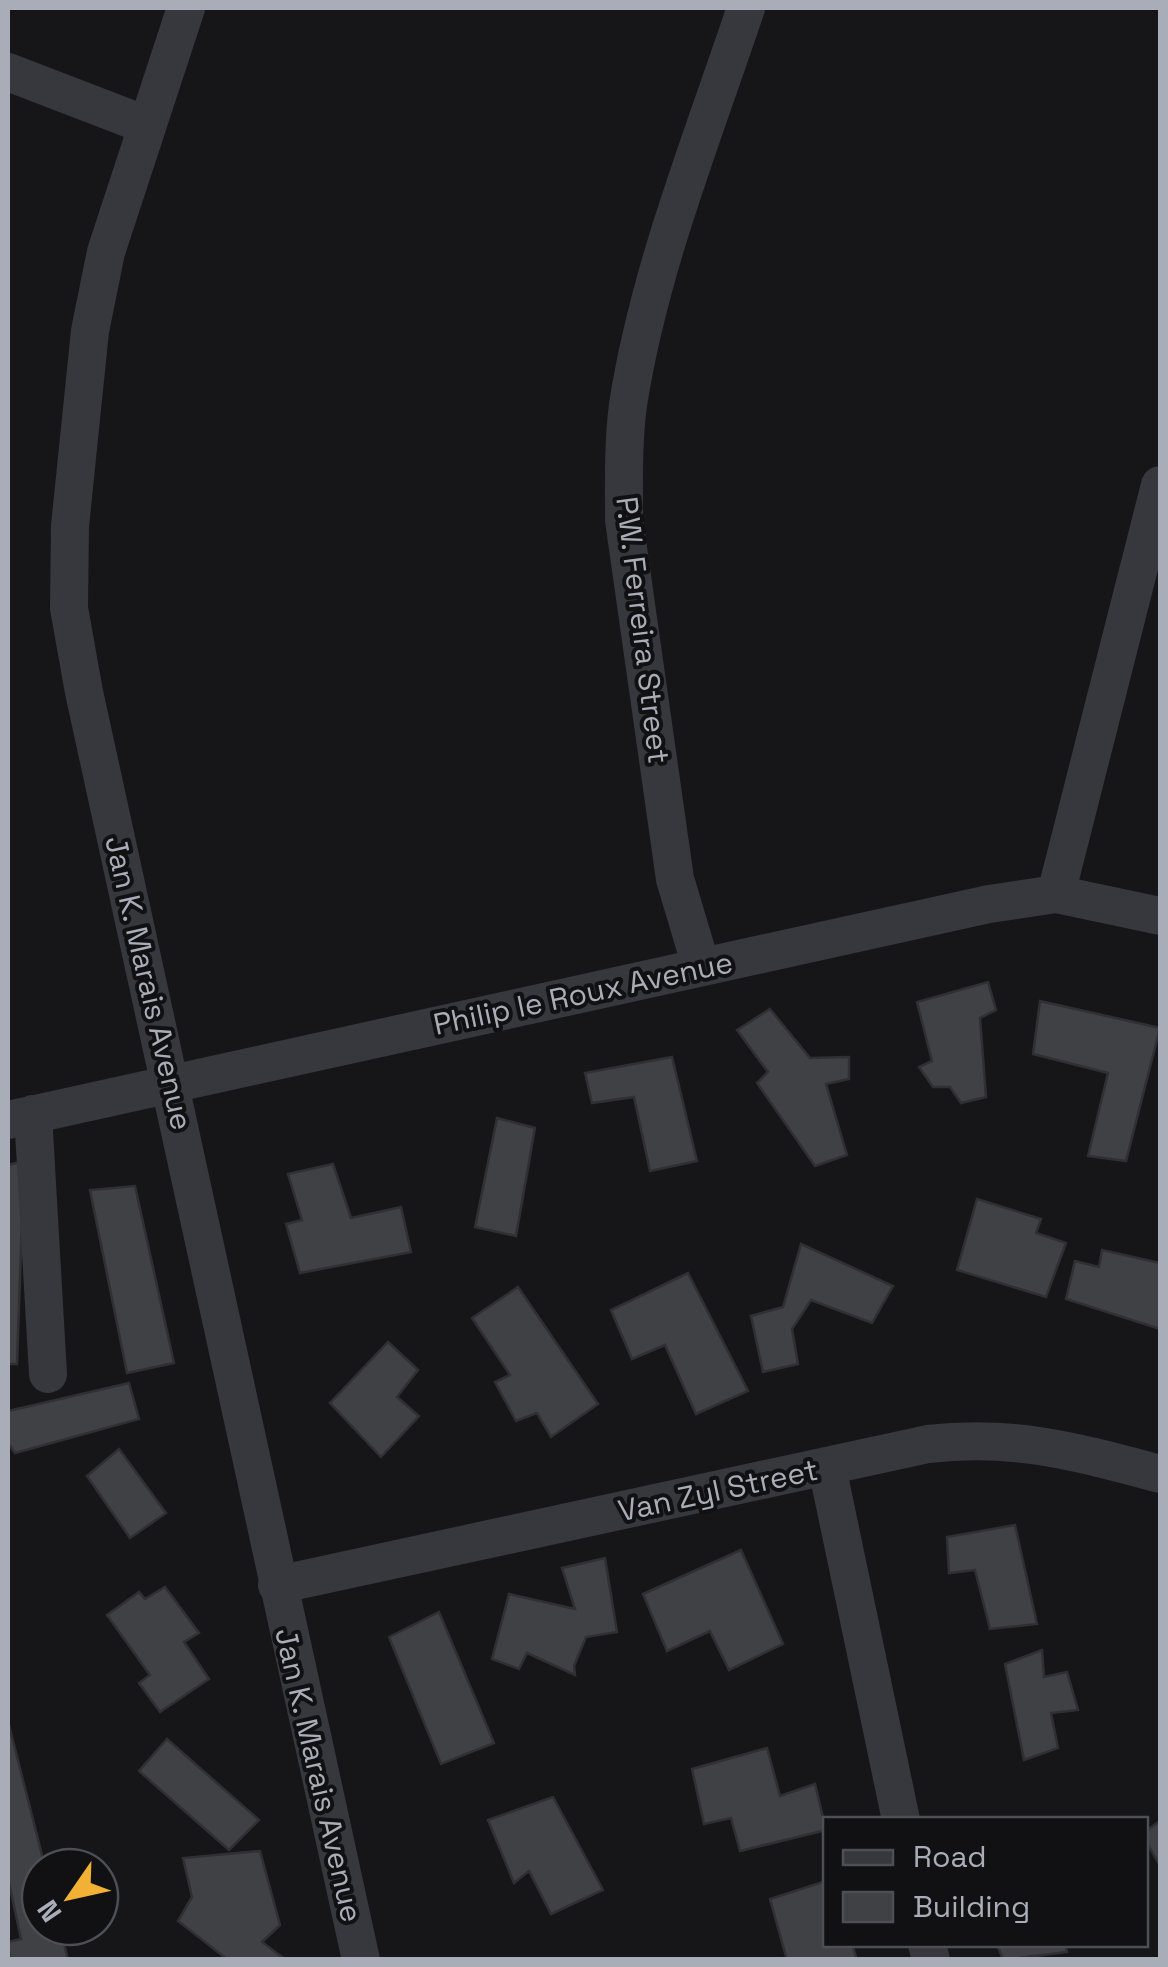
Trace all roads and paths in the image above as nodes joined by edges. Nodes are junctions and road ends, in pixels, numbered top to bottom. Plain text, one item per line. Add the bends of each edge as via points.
1 (186, 8) edge
2 (746, 8) edge
3 (8, 72) edge
4 (146, 125) junction
5 (1160, 486) edge
6 (1056, 894) junction
7 (1160, 916) edge
8 (701, 966) junction
9 (172, 1084) junction
10 (20, 1117) edge
11 (48, 1374) dead end
12 (827, 1467) junction
13 (1160, 1474) edge
14 (276, 1585) junction
15 (900, 1817) edge
16 (361, 1960) edge

1 - 4 street, Jan K. Marais Avenue
2 - 8 street, P.W. Ferreira Street via 646,318 625,458 624,520 676,880
3 - 4 street
4 - 9 street, Jan K. Marais Avenue via 106,252 90,331 71,508 70,608
5 - 6 street
6 - 7 street, Philip le Roux Avenue
6 - 8 street, Philip le Roux Avenue
8 - 9 street, Philip le Roux Avenue
9 - 10 street, Philip le Roux Avenue
9 - 14 street, Jan K. Marais Avenue
10 - 11 street
12 - 13 street, Van Zyl Street via 978,1438 1060,1447
12 - 14 street, Van Zyl Street
12 - 15 street
14 - 16 street, Jan K. Marais Avenue

